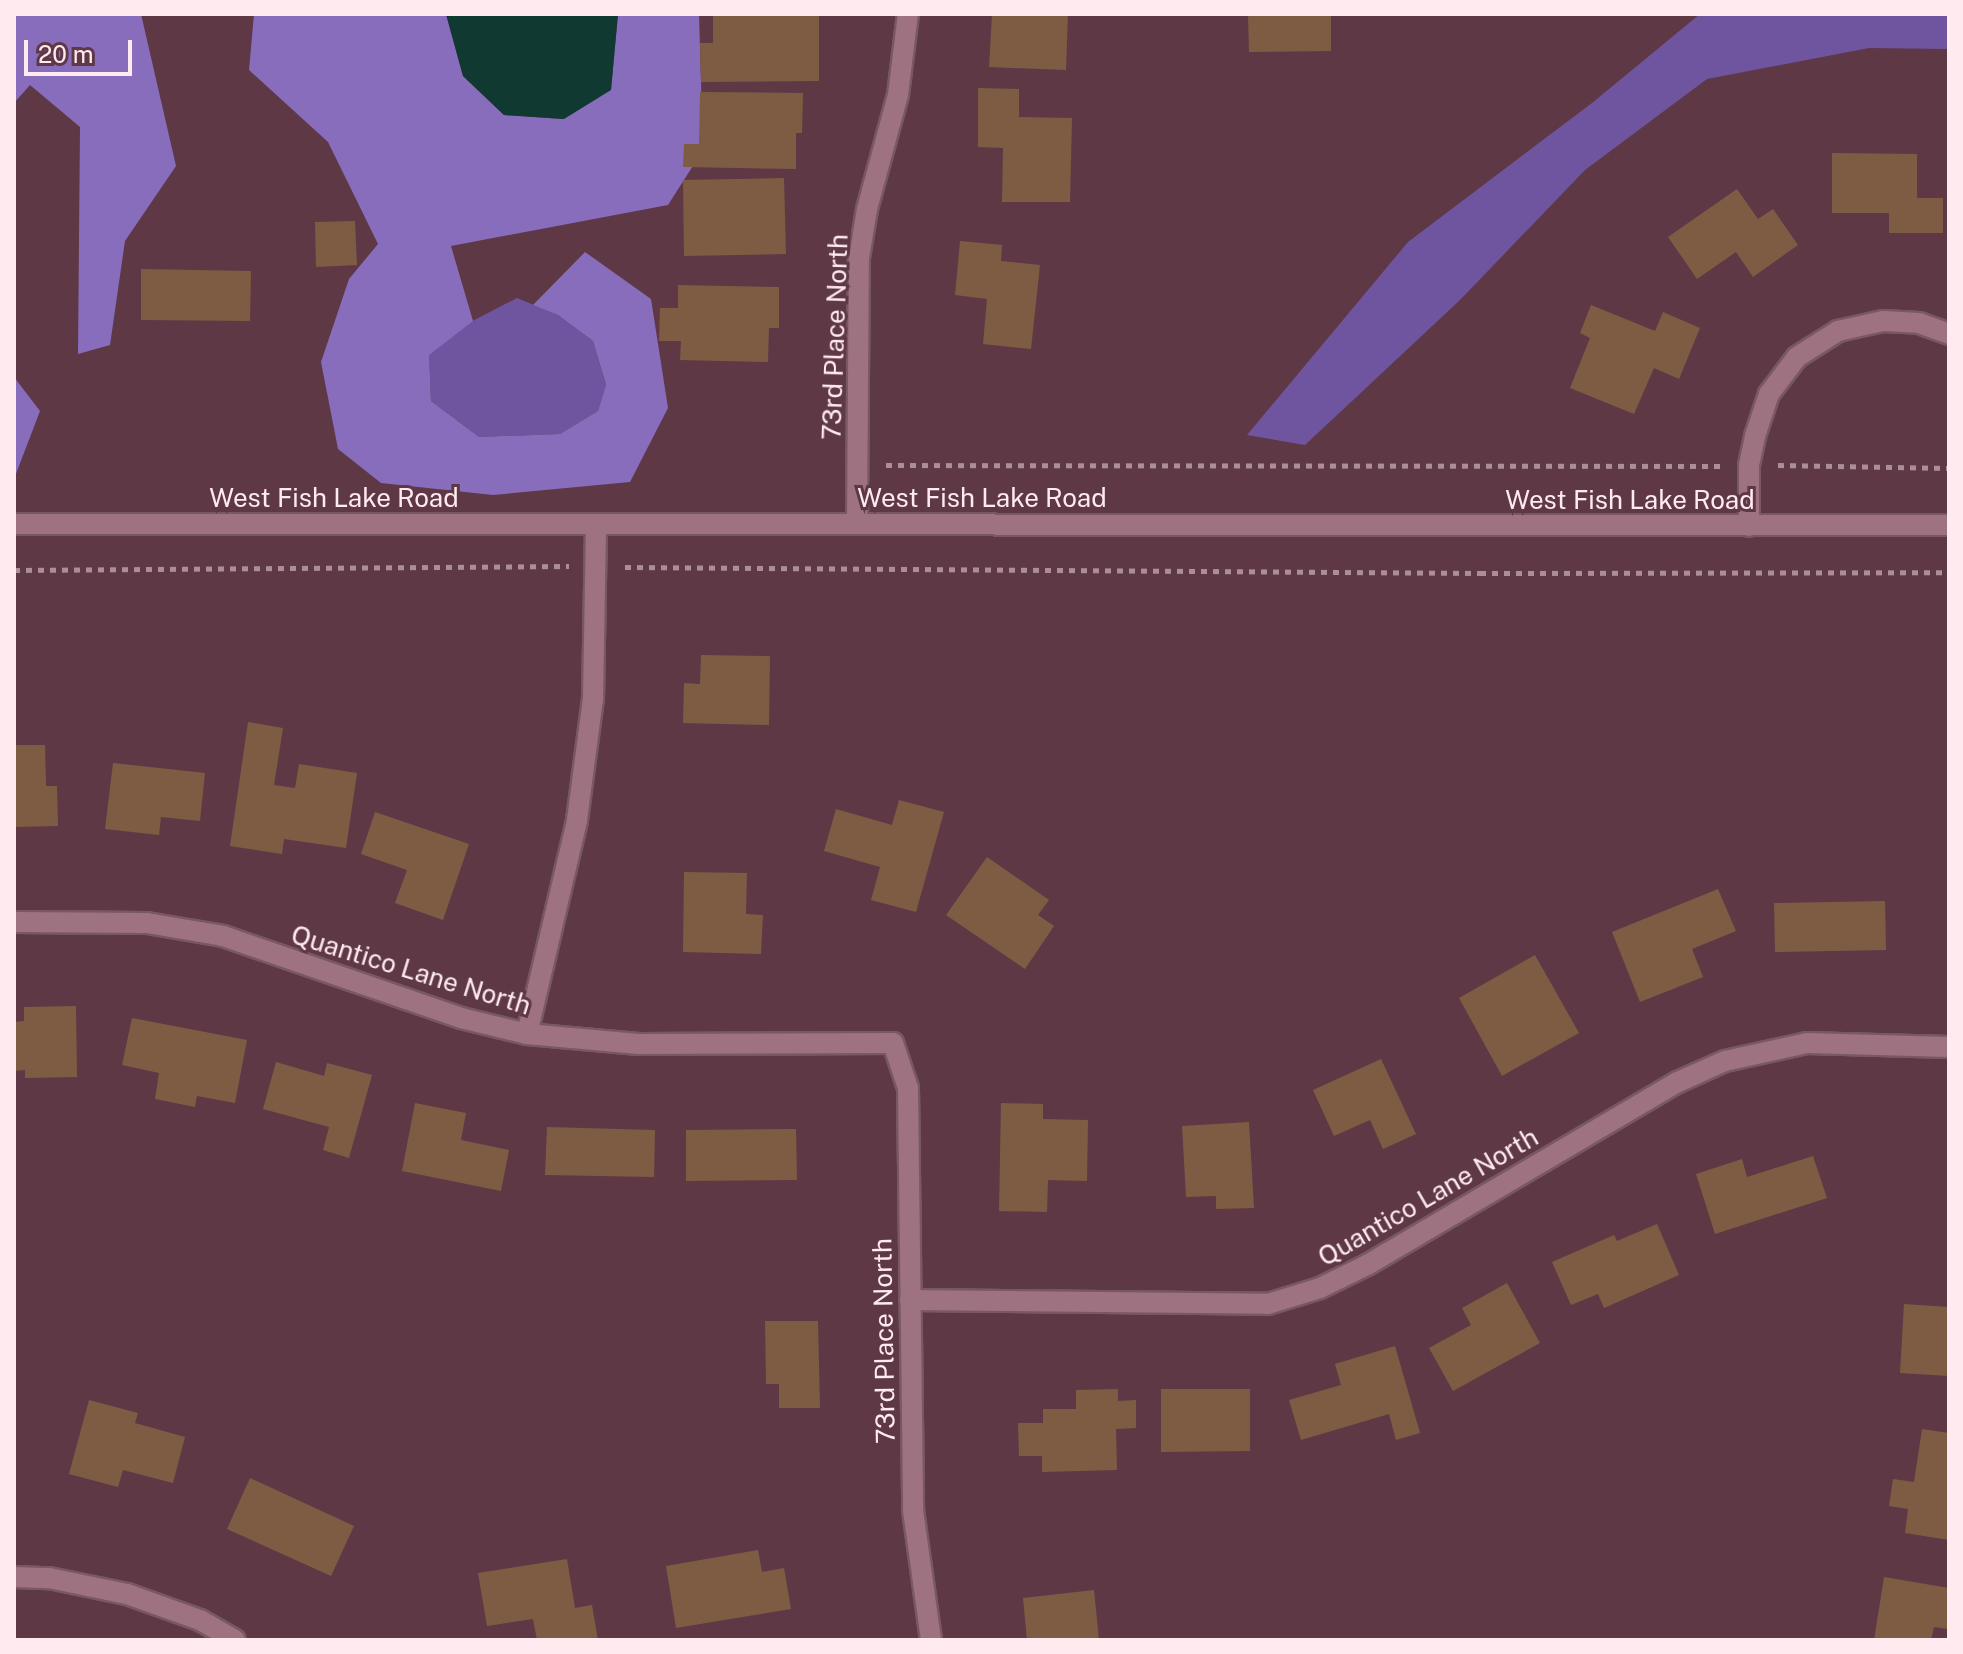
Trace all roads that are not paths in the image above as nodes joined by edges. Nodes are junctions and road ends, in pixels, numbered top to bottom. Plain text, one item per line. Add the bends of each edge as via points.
1 (908, 14) edge
2 (1949, 334) edge
3 (14, 524) edge
4 (596, 524) junction
5 (857, 524) junction
6 (1949, 525) edge
7 (1749, 526) junction
8 (14, 922) edge
9 (527, 1034) junction
10 (893, 1043) joint
11 (1949, 1047) edge
12 (910, 1300) junction
13 (14, 1577) edge
14 (235, 1640) edge
15 (931, 1640) edge

1 - 5 street, 73rd Place North via 898,95 859,258
2 - 7 street via 1919,323 1883,321 1838,331 1797,357 1769,394 1749,465
3 - 4 street, West Fish Lake Road
4 - 5 street, West Fish Lake Road
4 - 9 street via 593,699 577,820
5 - 7 street, West Fish Lake Road
6 - 7 street, West Fish Lake Road
8 - 9 street, Quantico Lane North via 147,923 223,936 461,1018
9 - 10 street, Quantico Lane North via 639,1044
10 - 12 street, 73rd Place North via 908,1088
11 - 12 street, Quantico Lane North via 1807,1043 1725,1061 1678,1082 1367,1265 1320,1288 1268,1304
12 - 15 street, 73rd Place North via 913,1510
13 - 14 street via 49,1578 127,1594 200,1620

